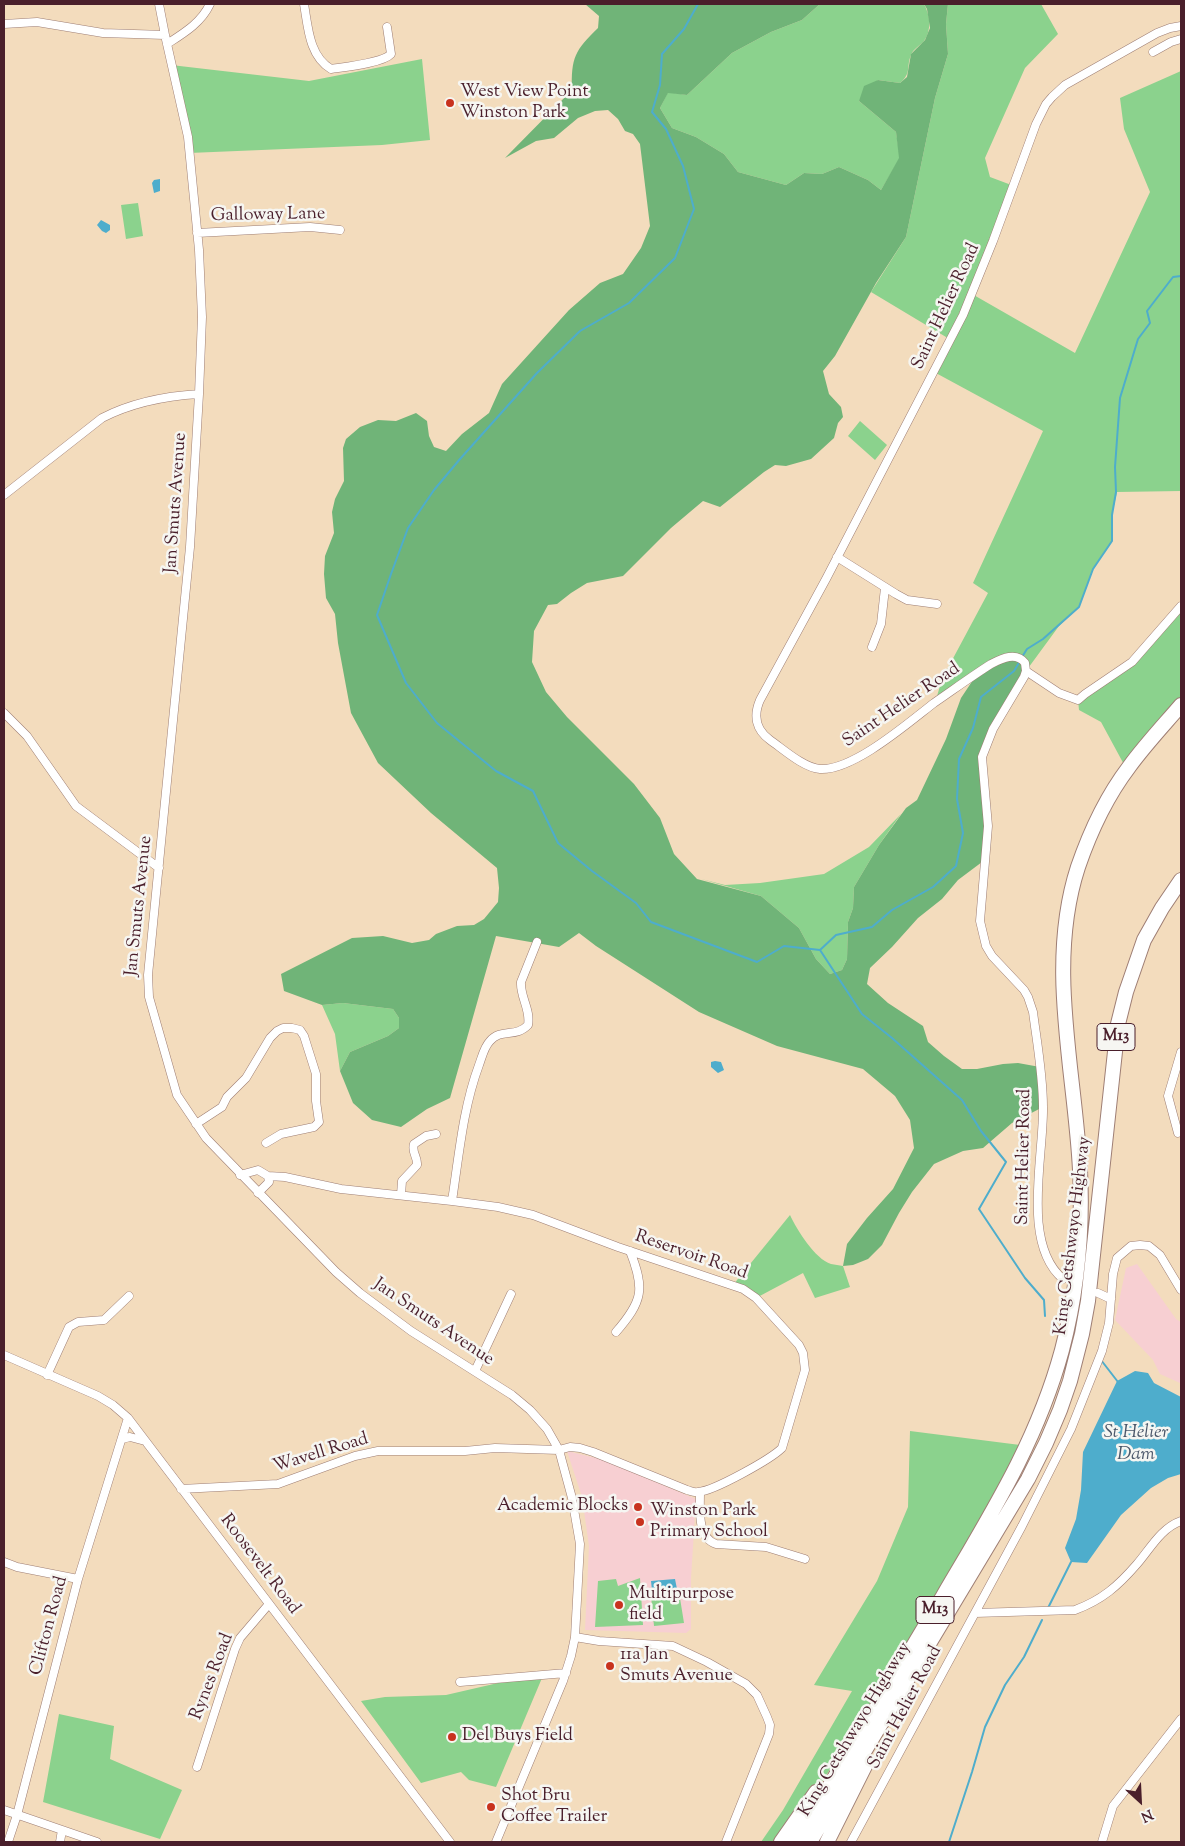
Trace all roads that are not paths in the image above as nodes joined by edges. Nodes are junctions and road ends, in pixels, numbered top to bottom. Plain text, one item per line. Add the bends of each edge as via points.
1 (158, 4) edge
2 (210, 4) edge
3 (304, 4) edge
4 (4, 24) edge
5 (1181, 26) edge
6 (387, 27) dead end
7 (165, 35) junction
8 (1181, 39) edge
9 (167, 44) junction
10 (1153, 52) dead end
11 (340, 230) dead end
12 (197, 234) junction
13 (199, 394) junction
14 (4, 495) edge
15 (837, 557) junction
16 (884, 588) junction
17 (937, 604) dead end
18 (1181, 606) edge
19 (872, 647) dead end
20 (1026, 671) junction
21 (1181, 705) edge
22 (4, 713) edge
23 (159, 868) junction
24 (1181, 880) edge
25 (537, 942) dead end
26 (1181, 1052) edge
27 (196, 1124) junction
28 (1178, 1133) dead end
29 (436, 1134) dead end
30 (266, 1143) dead end
31 (240, 1174) junction
32 (268, 1176) junction
33 (258, 1193) junction
34 (401, 1195) junction
35 (452, 1201) junction
36 (630, 1251) junction
37 (1063, 1279) dead end
38 (1181, 1290) edge
39 (1098, 1293) dead end
40 (511, 1294) dead end
41 (129, 1296) dead end
42 (1110, 1299) junction
43 (616, 1332) dead end
44 (4, 1355) edge
45 (475, 1371) junction
46 (47, 1375) junction
47 (128, 1418) junction
48 (122, 1439) junction
49 (145, 1441) junction
50 (559, 1450) junction
51 (182, 1489) junction
52 (700, 1492) junction
53 (1181, 1521) edge
54 (805, 1559) dead end
55 (4, 1562) edge
56 (78, 1579) junction
57 (269, 1604) junction
58 (975, 1612) junction
59 (575, 1638) junction
60 (566, 1673) junction
61 (460, 1682) dead end
62 (895, 1700) junction
63 (877, 1706) junction
64 (1181, 1720) edge
65 (197, 1767) dead end
66 (4, 1810) edge
67 (17, 1814) junction
68 (62, 1830) junction
69 (74, 1838) edge
70 (8, 1842) edge
71 (60, 1842) edge
72 (97, 1842) edge
73 (450, 1842) edge
74 (496, 1842) edge
75 (726, 1842) edge
76 (781, 1842) edge
77 (796, 1842) edge
78 (810, 1842) edge
79 (827, 1842) edge
80 (851, 1842) edge
81 (1102, 1842) edge

1 - 7 street, Jan Smuts Avenue
2 - 9 street via 196,24
3 - 6 street via 313,50 331,69 387,58 391,54
4 - 7 street via 37,22 103,33
5 - 15 street, Saint Helier Road via 1157,33 1079,77 1058,90 1046,104 963,315
7 - 9 street, Jan Smuts Avenue
8 - 10 street
9 - 12 street, Jan Smuts Avenue via 188,137
11 - 12 street, Galloway Lane via 310,227
12 - 13 street, Jan Smuts Avenue via 202,317
13 - 14 street via 167,397 102,418
13 - 23 street, Jan Smuts Avenue via 190,547
15 - 16 street
15 - 20 street, Saint Helier Road via 760,700 757,712 762,733 798,760 825,769 862,755 1001,659 1014,657 1023,660
16 - 17 street via 907,600
16 - 19 street via 881,624
18 - 20 street via 1132,662 1078,700 1059,693
20 - 37 street, Saint Helier Road via 993,729 982,757 988,826 980,921 986,946 1024,990 1033,1012 1043,1107 1038,1229 1047,1259
21 - 63 highway, King Cetshwayo Highway / M13 via 1127,770 1109,799 1078,867 1068,910 1063,961 1064,992 1080,1203 1072,1303 1063,1348 1038,1423 1016,1470
22 - 23 street via 27,736 76,806
23 - 27 street, Jan Smuts Avenue via 148,987 177,1095
24 - 62 highway, King Cetshwayo Highway / M13 via 1144,940 1118,1024 1088,1301 1070,1381 1028,1479
25 - 35 street via 520,988 528,1025 519,1032 503,1033 492,1039 485,1048 469,1093
26 - 28 street via 1168,1096
27 - 30 street via 222,1107 227,1097 246,1078 275,1033 286,1028 297,1029 304,1036 314,1068 319,1122 314,1127 281,1134
27 - 31 street, Jan Smuts Avenue
29 - 34 street via 414,1144 413,1152 418,1162 402,1181
31 - 32 street, Reservoir Road via 258,1170
31 - 33 street, Jan Smuts Avenue
32 - 33 street via 269,1182
32 - 34 street, Reservoir Road
33 - 45 street, Jan Smuts Avenue via 360,1293 411,1331
34 - 35 street, Reservoir Road
35 - 36 street, Reservoir Road via 533,1215
36 - 43 street via 638,1270 640,1291 638,1300
36 - 52 street, Reservoir Road via 743,1289 756,1298 803,1353 806,1370 782,1448 752,1467
38 - 42 street, Saint Helier Road via 1160,1255 1149,1246 1135,1245 1117,1258
39 - 42 street
40 - 45 street
41 - 46 street via 104,1320 78,1322 70,1327
42 - 58 street, Saint Helier Road via 1109,1323 1102,1351 1071,1429
44 - 46 street, Roosevelt Road
45 - 50 street, Jan Smuts Avenue via 512,1394 530,1410 547,1429
46 - 47 street, Roosevelt Road via 103,1399
47 - 48 street, Clifton Road
47 - 49 street, Roosevelt Road
48 - 49 street via 130,1437
48 - 56 street, Clifton Road
49 - 51 street, Roosevelt Road
50 - 51 street, Wavell Road via 378,1451 278,1484
50 - 52 street via 580,1448 687,1490
50 - 59 street, Jan Smuts Avenue via 580,1544
51 - 57 street, Roosevelt Road
52 - 54 street via 703,1531 710,1542 766,1547
53 - 58 street via 1167,1528 1108,1594 1075,1610
55 - 56 street
56 - 67 street, Clifton Road
57 - 65 street, Rynes Road via 240,1638
57 - 73 street, Roosevelt Road
58 - 80 street, Saint Helier Road
59 - 60 street, Jan Smuts Avenue
59 - 75 street via 678,1647 722,1670 757,1694 768,1717 769,1734
60 - 61 street
60 - 74 street, Jan Smuts Avenue
62 - 78 highway, King Cetshwayo Highway / M13
62 - 79 highway
63 - 76 highway
63 - 77 highway, King Cetshwayo Highway / M13
64 - 81 street via 1113,1806
66 - 67 street
67 - 68 street
67 - 70 street, Clifton Road
68 - 69 street
68 - 71 street
69 - 72 street

